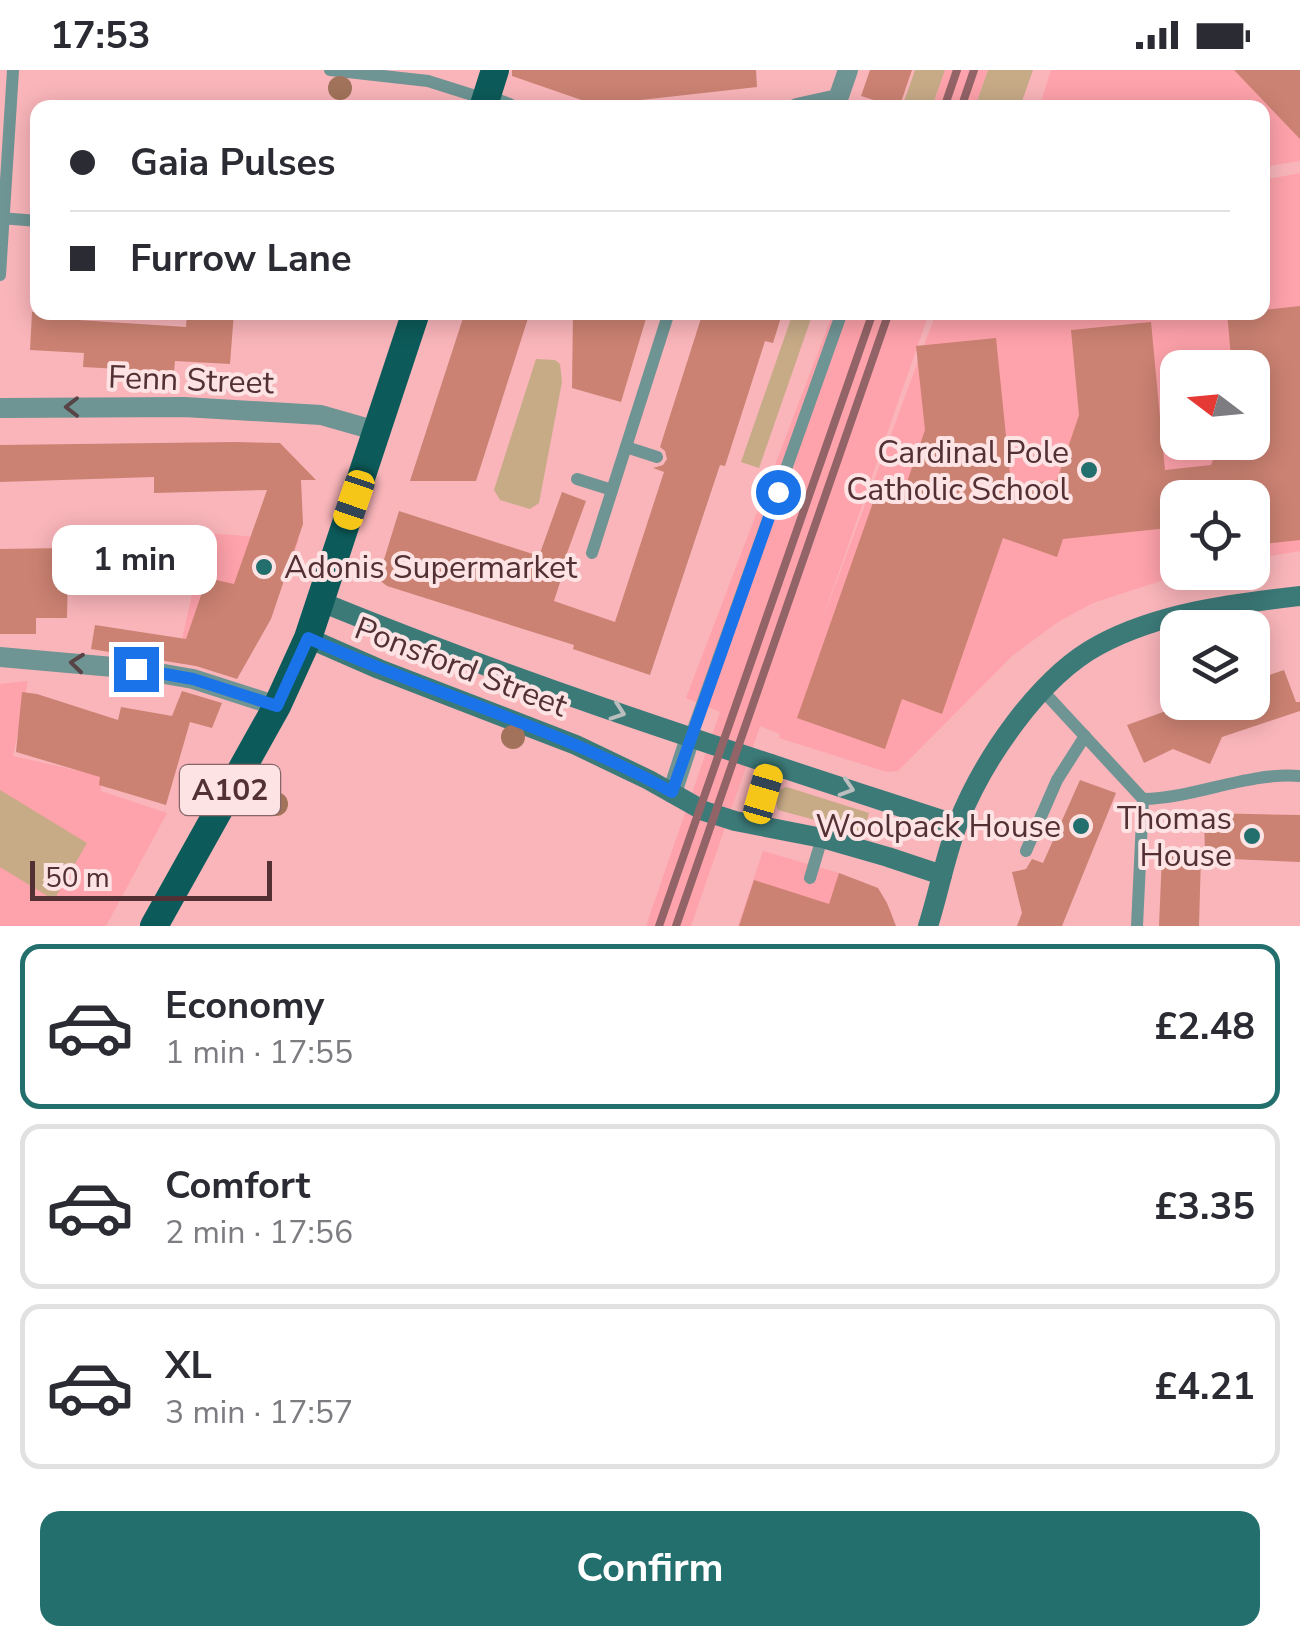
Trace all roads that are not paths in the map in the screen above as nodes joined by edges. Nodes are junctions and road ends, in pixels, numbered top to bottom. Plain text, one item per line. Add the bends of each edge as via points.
1 (13, 70) edge
2 (330, 70) edge
3 (495, 70) edge
4 (848, 70) edge
5 (478, 100) edge
6 (492, 100) edge
7 (836, 100) edge
8 (1, 218) edge
9 (30, 220) edge
10 (0, 275) edge
11 (413, 320) edge
12 (666, 320) edge
13 (839, 320) edge
14 (0, 408) edge
15 (377, 431) junction
16 (626, 447) junction
17 (656, 457) dead end
18 (578, 479) dead end
19 (612, 490) junction
20 (592, 554) dead end
21 (1300, 596) edge
22 (320, 601) junction
23 (308, 638) junction
24 (0, 657) edge
25 (1043, 690) junction
26 (277, 706) junction
27 (1084, 736) junction
28 (690, 738) junction
29 (772, 764) junction
30 (1300, 776) edge
31 (672, 792) junction
32 (1143, 799) junction
33 (754, 824) junction
34 (957, 825) junction
35 (822, 838) junction
36 (1026, 850) dead end
37 (942, 876) junction
38 (810, 878) dead end
39 (154, 926) edge
40 (928, 926) edge
41 (1137, 926) edge

1 - 8 lane
2 - 5 lane via 428,82
3 - 6 highway
4 - 7 street
8 - 9 lane
8 - 10 lane
11 - 15 highway, A102
12 - 16 lane
13 - 28 lane
15 -> 14 street, Fenn Street via 321,416 184,407
15 - 22 highway, A102
16 - 17 lane
16 - 19 lane
18 - 19 lane
19 - 20 lane
21 - 25 main road via 1150,624 1098,645
22 - 23 highway, A102
22 -> 28 main road, Ponsford Street
23 - 26 highway, A102
23 - 31 main road, Ponsford Street via 576,745
26 -> 24 street via 193,679
25 - 27 lane
25 - 34 main road via 998,748
26 - 39 highway, A102
27 - 32 lane
27 - 36 lane via 1056,780
28 - 29 main road, Ponsford Street
28 - 31 street
29 - 33 street
29 -> 34 main road, Ponsford Street
30 - 32 lane via 1250,778
31 - 33 main road, Ponsford Street via 704,812
32 - 41 lane
33 - 35 main road, Ponsford Street
34 - 37 main road
35 - 37 main road, Ponsford Street
35 - 38 lane
37 - 40 main road

